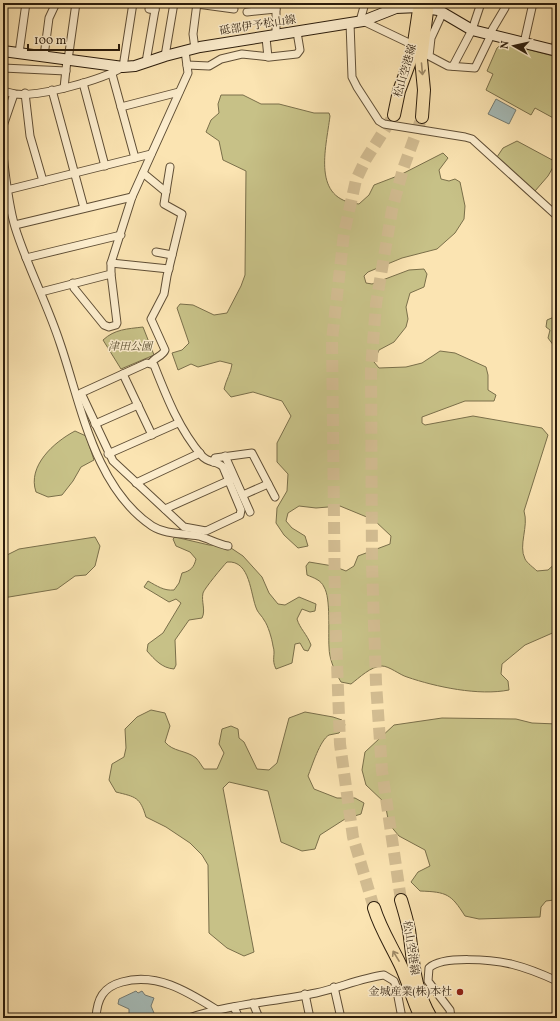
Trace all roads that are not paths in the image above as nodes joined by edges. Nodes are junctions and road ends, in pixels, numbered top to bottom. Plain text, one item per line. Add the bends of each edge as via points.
1 (26, 3) edge
2 (56, 3) edge
3 (76, 3) edge
4 (133, 3) edge
5 (174, 3) edge
6 (365, 3) edge
7 (481, 3) edge
8 (505, 3) edge
9 (533, 3) edge
10 (197, 4) edge
11 (424, 5) edge
12 (276, 6) edge
13 (154, 7) edge
14 (234, 10) dead end
15 (247, 12) dead end
16 (443, 12) junction
17 (358, 22) junction
18 (472, 30) junction
19 (296, 32) junction
20 (490, 35) junction
21 (276, 36) junction
22 (266, 38) junction
23 (557, 38) edge
24 (409, 43) dead end
25 (524, 43) junction
26 (190, 50) junction
27 (3, 51) edge
28 (556, 51) edge
29 (19, 53) junction
30 (41, 56) junction
31 (165, 56) junction
32 (268, 57) junction
33 (68, 60) junction
34 (146, 62) junction
35 (188, 65) junction
36 (453, 66) junction
37 (123, 67) junction
38 (3, 68) edge
39 (36, 70) junction
40 (66, 71) junction
41 (112, 74) junction
42 (83, 83) junction
43 (64, 88) junction
44 (52, 90) junction
45 (3, 91) edge
46 (180, 92) junction
47 (25, 93) junction
48 (14, 94) junction
49 (122, 107) junction
50 (394, 115) tunnel mouth
51 (422, 117) tunnel mouth
52 (3, 126) edge
53 (151, 154) junction
54 (3, 155) edge
55 (135, 158) junction
56 (105, 166) junction
57 (170, 167) dead end
58 (75, 173) junction
59 (143, 173) junction
60 (43, 181) junction
61 (7, 190) junction
62 (166, 192) junction
63 (132, 197) junction
64 (84, 208) junction
65 (557, 216) edge
66 (15, 225) junction
67 (121, 234) junction
68 (156, 252) dead end
69 (172, 255) junction
70 (26, 258) junction
71 (111, 263) junction
72 (169, 269) junction
73 (111, 274) junction
74 (73, 283) junction
75 (41, 292) junction
76 (151, 363) junction
77 (123, 374) junction
78 (78, 393) junction
79 (138, 405) junction
80 (178, 423) junction
81 (95, 424) junction
82 (152, 435) junction
83 (200, 453) junction
84 (108, 454) junction
85 (224, 456) junction
86 (213, 462) junction
87 (230, 480) junction
88 (136, 483) junction
89 (268, 484) junction
90 (243, 495) junction
91 (275, 497) dead end
92 (165, 510) junction
93 (250, 512) dead end
94 (228, 546) dead end
95 (401, 900) tunnel mouth
96 (374, 908) tunnel mouth
97 (557, 981) edge
98 (334, 987) junction
99 (305, 994) junction
100 (253, 1003) junction
101 (234, 1007) junction
102 (217, 1010) junction
103 (200, 1016) edge
104 (96, 1018) edge
105 (189, 1018) edge
106 (239, 1018) edge
107 (259, 1018) edge
108 (310, 1018) edge
109 (341, 1018) edge
110 (402, 1018) edge
111 (422, 1018) edge
112 (431, 1018) edge
113 (451, 1018) edge

1 - 29 street
2 - 30 street via 49,18
3 - 33 street
4 - 37 street
5 - 31 street
6 - 17 street
7 - 18 street
8 - 20 street via 505,8
9 - 25 street
10 - 14 street
10 - 26 street
11 - 16 main road, 砥部伊予松山線
11 - 17 main road, 砥部伊予松山線 via 396,8
11 - 50 main road, 松山空港線
11 -> 51 main road, 松山空港線 via 421,59 424,90
12 - 15 street
12 - 21 street
13 - 34 street
16 - 18 main road, 砥部伊予松山線
16 - 36 street via 431,38 429,56
17 - 19 main road, 砥部伊予松山線
17 - 24 street
17 - 65 street via 352,77 379,121 472,139
18 - 20 main road, 砥部伊予松山線
18 - 36 street
19 - 21 main road, 砥部伊予松山線
19 - 32 street via 299,53
20 - 25 main road, 砥部伊予松山線
20 - 36 street via 475,68
21 - 22 main road, 砥部伊予松山線
22 - 26 main road, 砥部伊予松山線
22 - 32 street
23 - 28 street
25 - 28 main road, 砥部伊予松山線
26 - 31 main road, 砥部伊予松山線
26 - 35 street
27 - 29 main road, 砥部伊予松山線
29 - 30 main road, 砥部伊予松山線
30 - 33 main road, 砥部伊予松山線
30 - 39 street
31 - 34 main road, 砥部伊予松山線
32 - 35 street via 242,54 221,59 209,66
33 - 37 main road, 砥部伊予松山線
33 - 40 street
34 - 37 main road, 砥部伊予松山線
35 - 46 street via 188,73
37 - 41 street
38 - 39 street
39 - 40 street
40 - 43 street
41 - 42 street
41 - 49 street
42 - 43 street
42 - 56 street
43 - 44 street
44 - 47 street
44 - 58 street
45 - 48 street
46 - 49 street
46 - 53 street
47 - 48 street
47 - 60 street via 30,136
48 - 52 street
49 - 55 street
53 - 55 street
53 - 59 street
54 - 61 street
55 - 56 street
56 - 58 street
57 - 62 street
58 - 60 street
58 - 64 street
59 - 62 street
59 - 63 street
60 - 61 street
61 - 66 street
62 - 69 street via 164,204 182,214
63 - 64 street
63 - 67 street
64 - 66 street
66 - 70 street
67 - 70 street
67 - 71 street
68 - 69 street
69 - 72 street
70 - 75 street
71 - 72 street
71 - 73 street
72 - 76 street via 164,294 152,319 165,350
73 - 74 street
73 - 74 street via 117,323 109,327 104,326 74,288
74 - 75 street
75 - 78 street
76 - 77 street
76 - 80 street
77 - 78 street
77 - 79 street
78 - 81 street
78 - 94 street via 104,468 134,511 162,531 201,537
79 - 81 street
79 - 82 street
80 - 82 street
80 - 83 street
81 - 84 street
82 - 84 street
83 - 86 street via 206,460
83 - 88 street
84 - 88 street
85 - 86 street via 215,458
85 - 89 street via 252,453
85 - 90 street
86 - 87 street via 221,464
87 - 92 street
87 - 92 street via 242,513 206,531 184,527
88 - 92 street
89 - 90 street
89 - 91 street
90 - 93 street
95 - 112 main road, 松山空港線 via 409,930 414,976
111 -> 96 main road, 松山空港線
97 - 113 street via 498,962 439,962 429,968 427,977 450,1010
98 - 99 street
98 - 109 street
98 - 110 street via 379,976 390,978 396,986
99 - 100 street
99 - 108 street
100 - 101 street
100 - 107 street
101 - 102 street
101 - 106 street
102 - 103 street
102 - 104 street via 164,982 147,978 134,979 109,987 97,1004
103 - 105 street

